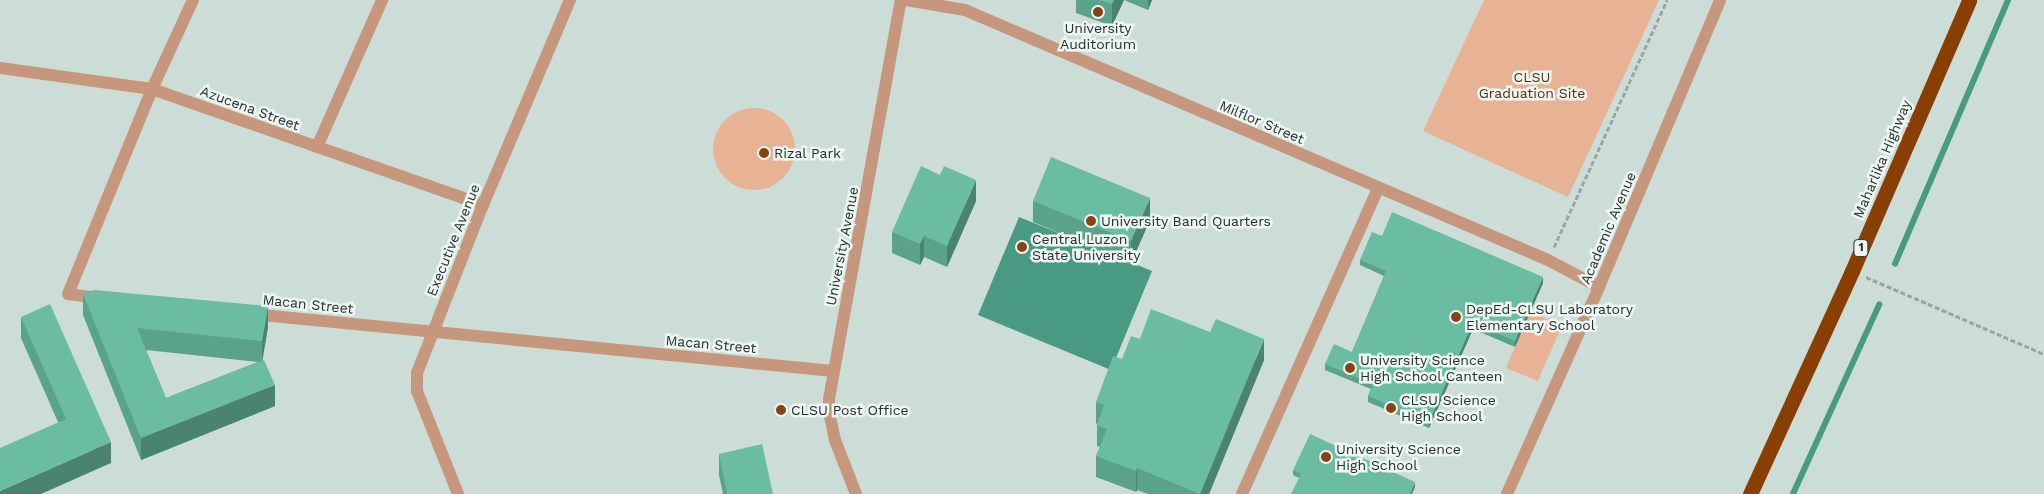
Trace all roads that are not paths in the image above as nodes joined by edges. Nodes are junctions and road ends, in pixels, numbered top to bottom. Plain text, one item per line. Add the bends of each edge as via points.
1 (193, 0) edge
2 (382, 0) edge
3 (570, 0) edge
4 (901, 0) edge
5 (906, 0) edge
6 (1720, 0) edge
7 (1969, 0) edge
8 (0, 68) edge
9 (152, 89) junction
10 (317, 147) junction
11 (1378, 188) junction
12 (483, 205) junction
13 (1599, 287) junction
14 (117, 300) edge
15 (235, 312) edge
16 (432, 332) junction
17 (833, 371) junction
18 (458, 494) edge
19 (856, 494) edge
20 (1242, 494) edge
21 (1507, 494) edge
22 (1750, 494) edge

1 - 9 street
2 - 10 street
3 - 12 street, Executive Avenue
4 - 17 street, University Avenue
5 - 11 street, Milflor Street via 965,10
6 - 13 street, Academic Avenue
7 - 22 highway, Maharlika Highway / 1
8 - 9 street, Azucena Street
9 - 10 street, Azucena Street
9 - 14 street via 68,294
10 - 12 street, Azucena Street
11 - 13 street, Milflor Street via 1548,260
11 - 20 street
12 - 16 street, Executive Avenue
13 - 21 street, Academic Avenue
15 - 16 street, Macan Street
16 - 17 street, Macan Street
16 - 18 street, Executive Avenue via 417,373 417,391
17 - 19 street, University Avenue via 829,398 831,424

